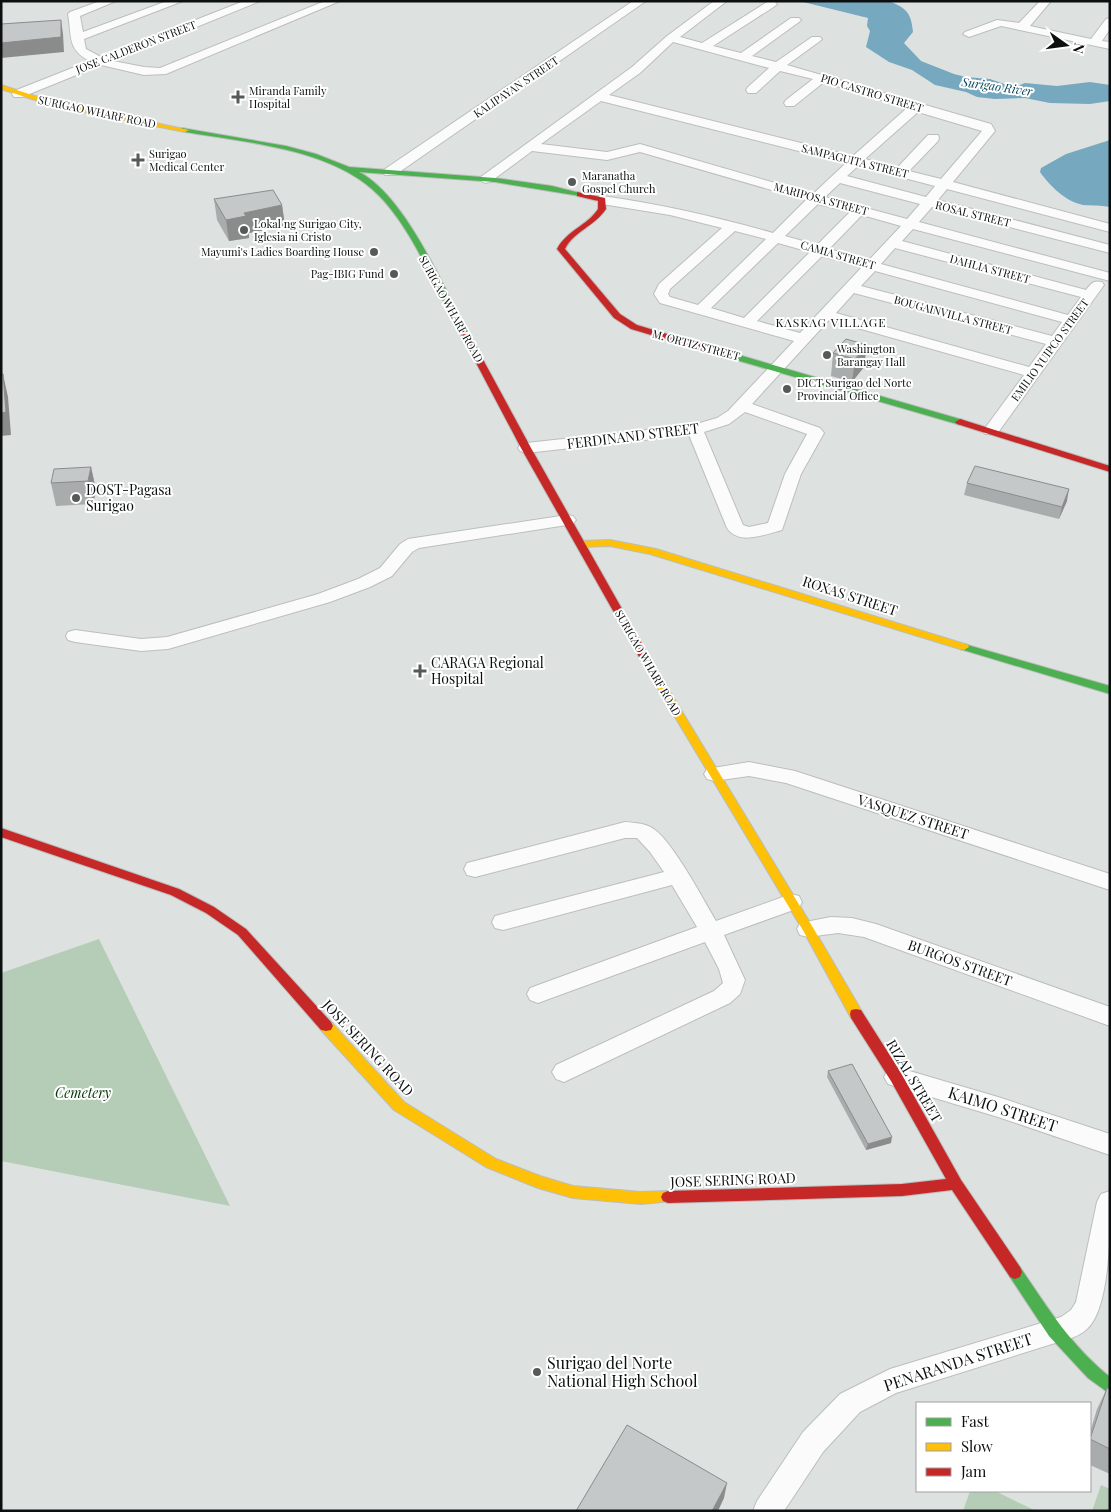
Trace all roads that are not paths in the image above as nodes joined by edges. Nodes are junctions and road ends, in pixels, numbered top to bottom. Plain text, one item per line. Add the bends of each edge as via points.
1 (111, 1) edge
2 (255, 1) edge
3 (335, 1) edge
4 (641, 1) edge
5 (722, 1) edge
6 (1046, 1) edge
7 (170, 2) edge
8 (771, 4) dead end
9 (209, 19) junction
10 (795, 20) dead end
11 (1110, 21) edge
12 (1021, 28) junction
13 (969, 34) dead end
14 (251, 36) junction
15 (77, 38) junction
16 (671, 38) junction
17 (816, 39) dead end
18 (1094, 42) junction
19 (703, 46) junction
20 (1110, 46) edge
21 (742, 57) junction
22 (101, 61) junction
23 (777, 67) junction
24 (822, 78) junction
25 (1, 87) edge
26 (752, 90) dead end
27 (18, 94) junction
28 (600, 97) junction
29 (790, 102) dead end
30 (916, 107) junction
31 (933, 138) dead end
32 (531, 147) junction
33 (856, 161) junction
34 (351, 169) junction
35 (390, 172) junction
36 (900, 172) junction
37 (415, 173) junction
38 (837, 178) junction
39 (485, 179) junction
40 (944, 184) junction
41 (375, 186) junction
42 (817, 198) junction
43 (602, 200) junction
44 (928, 202) junction
45 (860, 210) junction
46 (911, 223) junction
47 (733, 225) junction
48 (1110, 228) edge
49 (775, 238) junction
50 (891, 243) junction
51 (1110, 249) edge
52 (820, 250) junction
53 (870, 265) junction
54 (1108, 274) edge
55 (851, 288) junction
56 (1090, 295) junction
57 (701, 310) junction
58 (826, 315) junction
59 (1071, 320) junction
60 (748, 322) junction
61 (804, 339) junction
62 (1056, 342) junction
63 (777, 368) junction
64 (1033, 373) junction
65 (743, 406) junction
66 (695, 430) junction
67 (991, 432) junction
68 (526, 448) junction
69 (1110, 469) edge
70 (566, 520) junction
71 (580, 544) junction
72 (74, 636) dead end
73 (1110, 690) edge
74 (714, 774) junction
75 (1, 832) edge
76 (475, 869) dead end
77 (677, 876) junction
78 (1110, 882) edge
79 (791, 902) junction
80 (503, 922) dead end
81 (808, 929) junction
82 (710, 932) junction
83 (538, 994) dead end
84 (1110, 1017) edge
85 (564, 1072) dead end
86 (896, 1076) junction
87 (1110, 1145) edge
88 (956, 1184) junction
89 (1110, 1202) edge
90 (1054, 1331) junction
91 (1110, 1386) edge
92 (768, 1511) edge

1 - 15 street via 74,14
2 - 9 street, JOSE CALDERON STREET
3 - 14 street
4 - 35 street, KALIPAYAN STREET
5 - 16 street
6 - 12 street
7 - 9 street
7 - 15 street
8 - 19 street
9 - 14 street
9 - 22 street, JOSE CALDERON STREET
10 - 21 street
11 - 18 street
12 - 13 street via 994,23
12 - 18 street
14 - 22 street via 157,72 144,72
15 - 22 street via 82,53
16 - 19 street, PIO CASTRO STREET
16 - 28 street
17 - 23 street
18 - 20 street
19 - 21 street, PIO CASTRO STREET
21 - 23 street, PIO CASTRO STREET
22 - 27 street, JOSE CALDERON STREET
23 - 24 street, PIO CASTRO STREET
23 - 26 street
24 - 29 street
24 - 30 street, PIO CASTRO STREET
25 - 27 main road, SURIGAO WHARF ROAD
27 - 34 main road, SURIGAO WHARF ROAD via 53,104 296,151
28 - 32 street
28 - 33 street, SAMPAGUITA STREET
30 - 33 street
30 - 40 street, PIO CASTRO STREET via 981,125 989,131
31 - 36 street
32 - 39 street
32 - 42 street, MARIPOSA STREET via 608,156 640,148
33 - 36 street, SAMPAGUITA STREET
33 - 38 street
34 - 35 main road
34 - 41 main road, SURIGAO WHARF ROAD
35 - 37 main road
36 - 40 street, SAMPAGUITA STREET
37 - 39 main road
37 - 41 main road
38 - 42 street
38 - 44 street, ROSAL STREET
39 - 43 main road via 581,193
40 - 44 street, PIO CASTRO STREET
40 - 48 street, SAMPAGUITA STREET
41 - 68 main road, SURIGAO WHARF ROAD via 405,225
42 - 45 street, MARIPOSA STREET
42 - 49 street
43 - 47 street, CAMIA STREET
43 - 63 main road, M. ORTIZ STREET via 604,208 600,214 564,239 561,249 617,316 647,332
44 - 46 street, PIO CASTRO STREET
44 - 51 street, ROSAL STREET
45 - 46 street, MARIPOSA STREET
45 - 52 street
46 - 50 street, PIO CASTRO STREET
46 - 54 street, MARIPOSA STREET
47 - 49 street, CAMIA STREET
47 - 57 street via 664,287 661,294 665,300
49 - 52 street, CAMIA STREET
49 - 57 street
50 - 53 street, PIO CASTRO STREET
50 - 56 street, DAHLIA STREET
52 - 53 street, CAMIA STREET
52 - 60 street
53 - 55 street, PIO CASTRO STREET
53 - 59 street, CAMIA STREET
54 - 56 street, EMILIO YUIPCO STREET
55 - 58 street, PIO CASTRO STREET
55 - 62 street, BOUGAINVILLA STREET
56 - 59 street, EMILIO YUIPCO STREET
57 - 60 street
58 - 61 street, PIO CASTRO STREET
58 - 64 street
59 - 62 street, EMILIO YUIPCO STREET
60 - 61 street
61 - 63 street, PIO CASTRO STREET
62 - 64 street, EMILIO YUIPCO STREET
63 - 65 street, FERDINAND STREET
63 - 67 main road, M. ORTIZ STREET
64 - 67 street, EMILIO YUIPCO STREET
65 - 66 street, FERDINAND STREET via 723,421
65 - 66 street via 816,433 792,474 776,526 747,534 736,528
66 - 68 street, FERDINAND STREET
67 - 69 main road, M. ORTIZ STREET
68 - 70 main road, SURIGAO WHARF ROAD
70 - 71 main road, SURIGAO WHARF ROAD
70 - 72 street via 414,544 406,548 386,572 364,584 168,643 141,644
71 - 73 main road, ROXAS STREET via 610,543 652,551
71 - 74 main road, SURIGAO WHARF ROAD
74 - 78 street, VASQUEZ STREET via 749,769 788,776
74 - 79 main road, RIZAL STREET
75 - 88 main road, JOSE SERING ROAD via 139,878 210,910 242,932 399,1106 491,1163 538,1182 573,1192 640,1198 902,1190
76 - 77 street via 625,830 639,831 650,837
77 - 80 street
77 - 82 street
79 - 81 main road, RIZAL STREET
79 - 82 street
81 - 84 street, BURGOS STREET via 834,924 868,930
81 - 86 main road, RIZAL STREET
82 - 83 street
82 - 85 street via 730,967 734,981 732,990
86 - 87 street, KAIMO STREET
86 - 88 main road, RIZAL STREET
88 - 90 main road, RIZAL STREET
89 - 90 street, PENARANDA STREET via 1088,1306 1080,1319
90 - 91 main road, RIZAL STREET via 1093,1373
90 - 92 street, PENARANDA STREET via 890,1382 850,1403 813,1442

